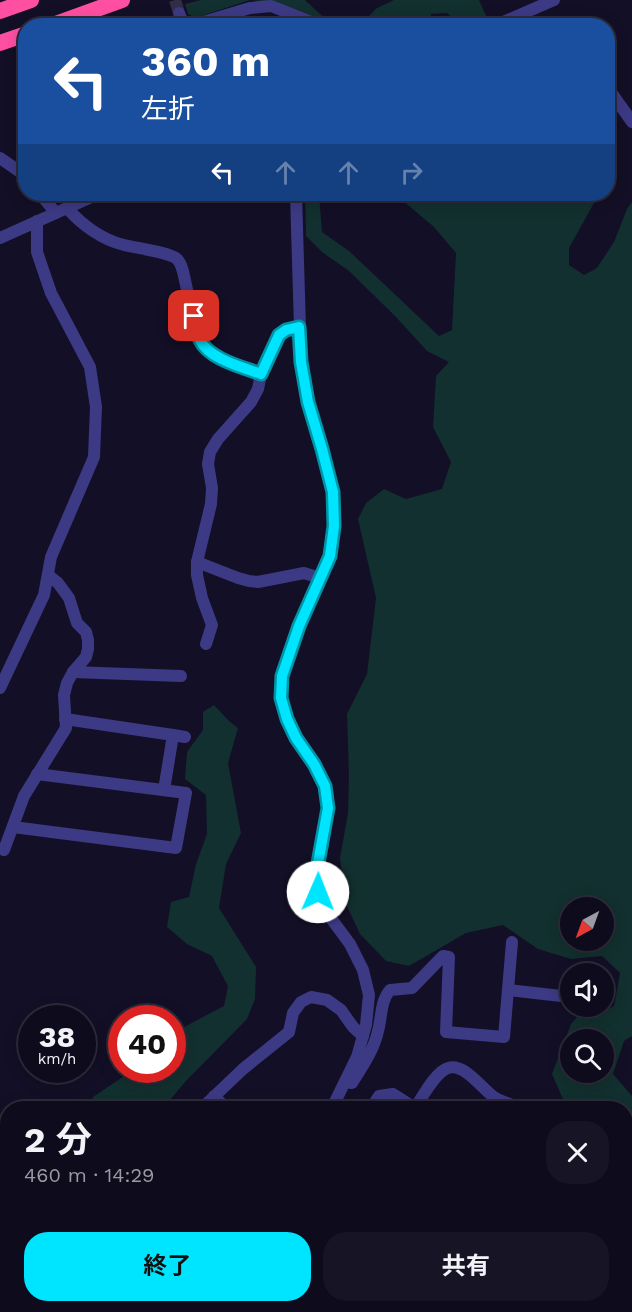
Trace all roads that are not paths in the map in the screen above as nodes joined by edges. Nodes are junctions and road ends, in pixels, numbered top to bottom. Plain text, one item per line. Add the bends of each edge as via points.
1 (7, 0) edge
2 (31, 0) edge
3 (122, 0) edge
4 (129, 0) edge
5 (554, 0) edge
6 (0, 3) edge
7 (103, 7) junction
8 (0, 11) edge
9 (179, 13) tunnel mouth
10 (72, 18) edge
11 (181, 18) edge
12 (216, 18) edge
13 (301, 18) edge
14 (522, 18) edge
15 (18, 37) edge
16 (0, 43) edge
17 (615, 98) edge
18 (632, 122) edge
19 (0, 158) edge
20 (18, 170) edge
21 (49, 201) edge
22 (83, 201) edge
23 (296, 201) edge
24 (61, 211) junction
25 (37, 221) junction
26 (0, 238) edge
27 (299, 327) junction
28 (261, 374) junction
29 (197, 562) junction
30 (48, 575) junction
31 (320, 578) junction
32 (206, 644) dead end
33 (73, 672) junction
34 (181, 676) dead end
35 (0, 688) edge
36 (65, 719) junction
37 (172, 735) junction
38 (185, 737) dead end
39 (37, 774) junction
40 (164, 790) junction
41 (13, 827) junction
42 (4, 850) dead end
43 (512, 942) dead end
44 (508, 990) junction
45 (560, 996) edge
46 (363, 1035) junction
47 (345, 1082) junction
48 (214, 1096) junction
49 (495, 1098) junction
50 (209, 1101) edge
51 (219, 1101) edge
52 (336, 1101) edge
53 (376, 1101) edge
54 (404, 1101) edge
55 (420, 1101) edge
56 (493, 1101) edge
57 (503, 1101) edge

1 - 6 highway
2 - 8 highway
3 - 7 highway
4 - 7 highway
5 - 14 street
7 - 10 highway
9 - 11 street
12 - 13 street via 271,6
15 - 16 highway
17 - 18 street
19 - 20 street
21 - 24 street
22 - 24 street
23 - 27 street
24 - 25 street
24 - 28 street via 102,237 177,259 199,339 207,350
25 - 26 street
25 - 30 street via 37,252 51,293 90,367 96,407 94,457 51,557
27 - 28 street via 279,335
27 - 31 street via 308,402 333,492 330,556
28 - 29 street via 251,402 210,452 211,504
29 - 31 street via 249,581 304,573
29 - 32 street via 202,598 212,625
30 - 33 street via 69,598 77,623 86,632 86,657
30 - 35 street via 44,595
31 - 46 street via 290,651 282,676 281,698 296,738 325,786 328,808 317,869 318,892 363,970 369,995
33 - 34 street
33 - 36 street via 64,694
36 - 37 street
36 - 39 street via 66,728
37 - 38 street
37 - 40 street
39 - 40 street
39 - 41 street
40 - 41 street via 186,793 176,848
41 - 42 street
43 - 44 street
44 - 45 street
44 - 47 street via 504,1037 446,1032 449,957 443,957 412,988 390,990 384,997 378,1033 368,1057 352,1083
46 - 47 street
46 - 48 street via 341,1010 327,1000 311,997 301,1002 294,1013 289,1032
47 - 52 street
48 - 50 street
48 - 51 street
49 - 55 street via 456,1067 438,1075
49 - 56 street
49 - 57 street
53 - 54 street via 380,1096 393,1094

